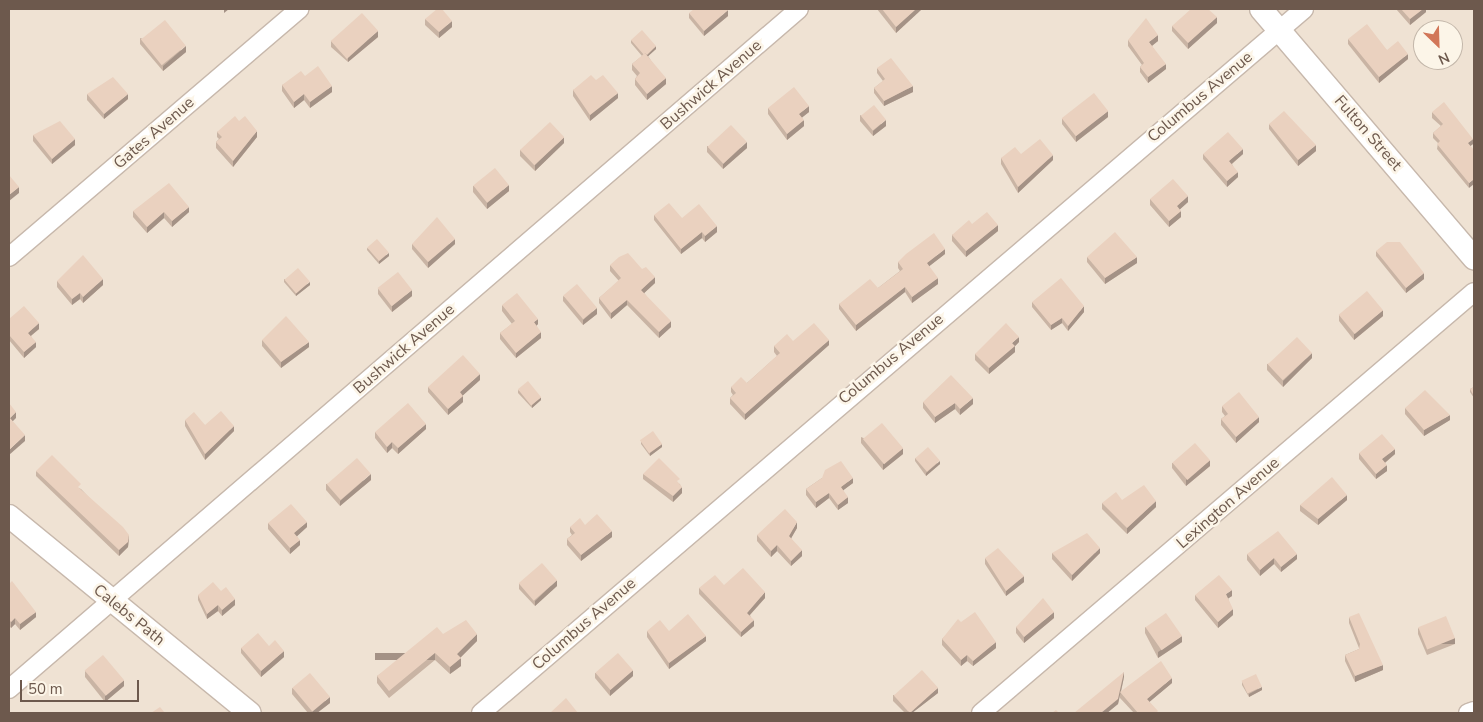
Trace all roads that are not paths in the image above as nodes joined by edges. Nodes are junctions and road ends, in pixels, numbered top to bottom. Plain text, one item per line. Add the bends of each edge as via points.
1 (299, 9) edge
2 (799, 9) edge
3 (1261, 9) edge
4 (1304, 9) edge
5 (1279, 30) junction
6 (9, 257) edge
7 (1474, 258) edge
8 (1474, 292) edge
9 (9, 516) edge
10 (111, 602) junction
11 (9, 690) edge
12 (1474, 711) edge
13 (250, 713) edge
14 (481, 713) edge
15 (981, 713) edge
16 (1468, 713) edge

1 - 6 street, Gates Avenue
2 - 10 street, Bushwick Avenue
3 - 5 street, Fulton Street
4 - 5 street, Columbus Avenue
5 - 7 street, Fulton Street
5 - 14 street, Columbus Avenue
8 - 15 street, Lexington Avenue
9 - 10 street, Calebs Path
10 - 11 street, Bushwick Avenue
10 - 13 street, Calebs Path
12 - 16 street

